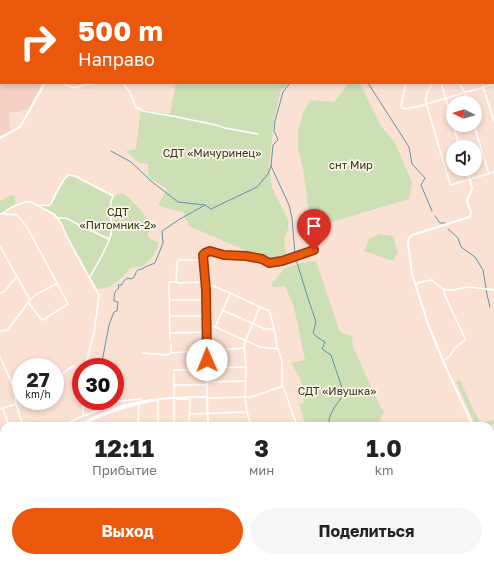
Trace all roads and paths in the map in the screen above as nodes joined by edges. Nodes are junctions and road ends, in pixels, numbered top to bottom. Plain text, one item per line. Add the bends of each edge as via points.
1 (44, 84) edge
2 (65, 84) edge
3 (83, 84) edge
4 (124, 84) edge
5 (406, 84) edge
6 (432, 84) edge
7 (441, 84) edge
8 (460, 84) edge
9 (482, 84) edge
10 (494, 84) edge
11 (484, 87) junction
12 (465, 92) junction
13 (452, 96) edge
14 (466, 96) edge
15 (446, 98) joint
16 (426, 103) junction
17 (494, 122) edge
18 (476, 132) edge
19 (258, 134) dead end
20 (0, 138) edge
21 (494, 172) edge
22 (489, 174) junction
23 (469, 176) edge
24 (470, 180) junction
25 (40, 206) junction
26 (0, 214) edge
27 (4, 214) junction
28 (57, 218) junction
29 (109, 239) junction
30 (0, 248) edge
31 (316, 250) dead end
32 (203, 261) junction
33 (16, 277) junction
34 (90, 278) junction
35 (176, 282) junction
36 (56, 284) junction
37 (206, 284) junction
38 (415, 285) junction
39 (444, 289) junction
40 (494, 290) edge
41 (0, 293) edge
42 (230, 294) junction
43 (30, 300) junction
44 (170, 300) junction
45 (206, 300) junction
46 (28, 302) junction
47 (260, 307) junction
48 (222, 310) junction
49 (170, 316) junction
50 (206, 316) junction
51 (206, 324) junction
52 (252, 324) junction
53 (215, 327) junction
54 (0, 328) edge
55 (274, 329) junction
56 (5, 330) junction
57 (0, 332) edge
58 (206, 332) junction
59 (170, 333) junction
60 (170, 339) dead end
61 (245, 340) junction
62 (170, 344) dead end
63 (244, 348) junction
64 (278, 349) junction
65 (206, 351) junction
66 (142, 353) dead end
67 (171, 353) junction
68 (0, 356) edge
69 (87, 358) edge
70 (443, 361) junction
71 (246, 367) junction
72 (207, 369) junction
73 (174, 370) dead end
74 (174, 374) dead end
75 (246, 381) junction
76 (12, 383) edge
77 (207, 384) junction
78 (174, 386) junction
79 (283, 386) junction
80 (174, 398) junction
81 (208, 398) junction
82 (246, 398) junction
83 (190, 399) junction
84 (158, 400) junction
85 (140, 402) junction
86 (12, 405) edge
87 (3, 408) junction
88 (0, 409) edge
89 (18, 410) edge
90 (83, 410) edge
91 (247, 412) junction
92 (208, 413) junction
93 (190, 414) junction
94 (83, 415) junction
95 (8, 422) edge
96 (22, 422) edge
97 (71, 422) edge
98 (87, 422) edge
99 (138, 422) edge
100 (158, 422) edge
101 (174, 422) edge
102 (190, 422) edge
103 (208, 422) edge
104 (250, 422) edge
105 (296, 422) edge
106 (471, 422) edge

1 - 20 street via 20,127
2 - 3 street via 75,88
4 - 19 street via 136,107 142,111
5 - 16 street via 401,106 403,109
6 - 16 street via 427,91
7 - 15 street
8 - 12 street
9 - 11 street
10 - 11 street
11 - 12 street
11 - 17 street
12 - 13 street
12 - 14 street
15 - 16 street
16 - 24 street via 450,185
18 - 22 street
21 - 22 street
22 - 24 street
23 - 24 street
24 - 38 street via 472,189 467,201 470,217 409,238 410,266
25 - 27 street via 24,202
25 - 28 street
25 - 29 street via 51,204 63,180 67,176 75,176 113,196 110,203
26 - 27 street
27 - 36 street via 17,215 22,220
28 - 29 street via 66,218
28 - 34 street
29 - 34 street
30 - 33 street
31 - 32 street via 269,263 262,259 210,251 203,255
32 - 35 street via 178,260
32 - 37 street
33 - 41 street via 4,292
33 - 43 street
34 - 69 street via 99,297
35 - 37 street
35 - 44 street via 170,281
36 - 43 street
36 - 46 street via 68,304 43,320
37 - 42 street
37 - 45 street
38 - 39 street via 432,280
38 - 70 street
39 - 40 street via 468,287
39 - 70 street via 465,340
42 - 47 street
42 - 48 street
43 - 46 street
44 - 45 street
44 - 49 street
45 - 50 street
46 - 56 street
47 - 52 street
47 - 55 street via 270,312
48 - 52 street
48 - 53 street
49 - 50 street
49 - 59 street
50 - 51 street
51 - 53 street
51 - 58 street
52 - 55 street
52 - 61 street
53 - 61 street
54 - 56 street
55 - 64 street
56 - 57 street
58 - 59 street
58 - 65 street
59 - 60 street
61 - 63 street
61 - 64 street via 262,347
62 - 67 street
63 - 65 street
63 - 71 street
64 - 79 street via 282,361
65 - 67 street
65 - 72 street
66 - 67 street
68 - 76 street
70 - 106 street
71 - 72 street
71 - 75 street
72 - 73 street
72 - 77 street
74 - 78 street
75 - 77 street
75 - 82 street
77 - 78 street
77 - 81 street
78 - 80 street
79 - 82 street
79 - 105 street
80 - 81 street
80 - 83 street
80 - 84 street
80 - 85 street
80 - 101 street
81 - 82 street
81 - 83 street
81 - 92 street
82 - 91 street
83 - 93 street
84 - 85 street
84 - 100 street
85 - 94 street via 114,402
85 - 98 street
85 - 99 street
86 - 87 street
87 - 88 street
87 - 95 street
89 - 96 street
90 - 94 street
91 - 92 street
91 - 104 street
92 - 93 street
92 - 103 street
93 - 102 street
94 - 97 street

